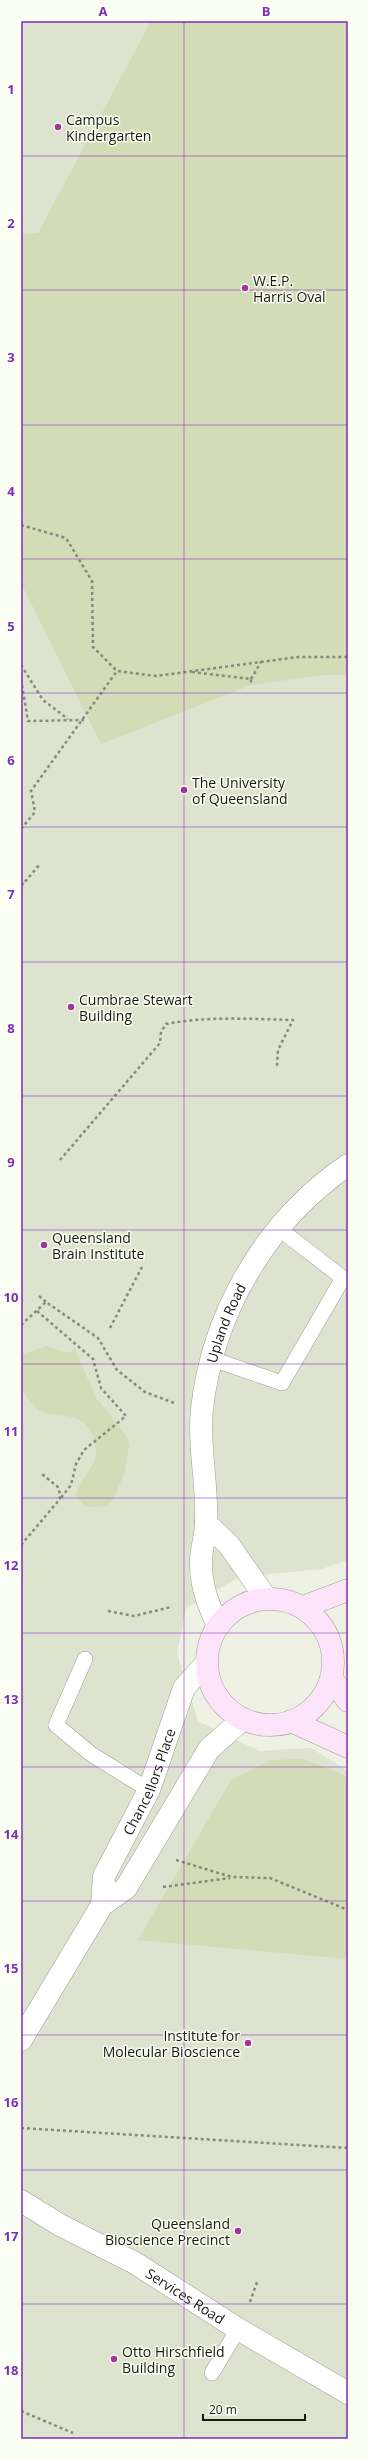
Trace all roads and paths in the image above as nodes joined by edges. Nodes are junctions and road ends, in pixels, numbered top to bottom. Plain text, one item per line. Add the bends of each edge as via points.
1 (21, 525) edge
2 (348, 657) edge
3 (261, 662) junction
4 (21, 665) edge
5 (117, 671) junction
6 (188, 671) junction
7 (21, 679) edge
8 (251, 679) junction
9 (251, 685) dead end
10 (69, 720) junction
11 (84, 720) junction
12 (21, 829) edge
13 (40, 864) dead end
14 (21, 882) edge
15 (277, 1066) dead end
16 (60, 1160) dead end
17 (348, 1165) edge
18 (278, 1228) junction
19 (143, 1265) dead end
20 (38, 1296) dead end
21 (46, 1302) junction
22 (37, 1310) junction
23 (21, 1325) edge
24 (110, 1328) dead end
25 (212, 1359) junction
26 (168, 1401) dead end
27 (42, 1474) dead end
28 (60, 1499) junction
29 (206, 1523) junction
30 (21, 1545) edge
31 (348, 1590) edge
32 (266, 1598) junction
33 (303, 1607) junction
34 (171, 1608) dead end
35 (108, 1611) dead end
36 (218, 1626) junction
37 (340, 1645) edge
38 (85, 1659) dead end
39 (206, 1663) junction
40 (332, 1679) junction
41 (348, 1700) edge
42 (243, 1719) junction
43 (291, 1722) junction
44 (348, 1748) edge
45 (149, 1790) junction
46 (174, 1860) dead end
47 (232, 1877) junction
48 (163, 1887) dead end
49 (102, 1905) junction
50 (348, 1910) edge
51 (21, 2040) edge
52 (21, 2128) edge
53 (348, 2148) edge
54 (21, 2201) edge
55 (257, 2282) dead end
56 (247, 2309) dead end
57 (238, 2329) junction
58 (212, 2373) dead end
59 (348, 2393) edge
60 (21, 2411) edge
61 (73, 2432) dead end

1 - 5 path via 66,538 92,581 92,647
2 - 3 path via 298,657
3 - 6 path
3 - 8 path
4 - 10 path via 43,700
5 - 6 path via 156,676
5 - 11 path
6 - 8 path
7 - 10 path via 28,721
8 - 9 path
10 - 11 path
11 - 12 path via 31,791 35,812
13 - 14 path via 23,884
15 - 16 path via 278,1050 293,1020 233,1019 166,1024 161,1032 160,1043
17 - 18 street, Upland Road via 332,1176
18 - 25 street, Upland Road via 254,1260 241,1285 220,1327
18 - 25 lane via 343,1278 282,1383
19 - 24 path
20 - 21 path
21 - 22 path
21 - 26 path via 98,1338 117,1370 145,1392
22 - 23 path
22 - 28 path via 93,1359 101,1388 126,1416 84,1450 76,1464 71,1484
25 - 29 street, Upland Road via 202,1408 200,1450
27 - 28 path via 59,1488
28 - 30 path
29 - 32 street via 229,1545
29 - 36 street, Upland Road via 200,1565 206,1599
31 - 33 main road
32 - 33 main road via 285,1600
32 - 36 main road via 248,1602 230,1612
33 - 37 main road
34 - 35 path via 134,1616
36 - 39 main road via 209,1644
37 - 40 main road
38 - 45 lane via 56,1725 90,1754
39 - 42 main road via 209,1680 217,1696 228,1709
39 - 45 street, Chancellors Place via 184,1688
40 - 41 main road
40 - 43 main road via 323,1697 309,1712
42 - 43 main road via 270,1725
42 - 49 street, Chancellors Place via 209,1749 126,1888
43 - 44 main road
45 - 49 street, Chancellors Place via 104,1876
46 - 47 path
47 - 48 path
47 - 50 path via 270,1878
49 - 51 street, Chancellors Place
52 - 53 path
54 - 57 street, Services Road via 60,2225 135,2263
55 - 56 path
57 - 58 lane
57 - 59 street, Services Road
60 - 61 path

